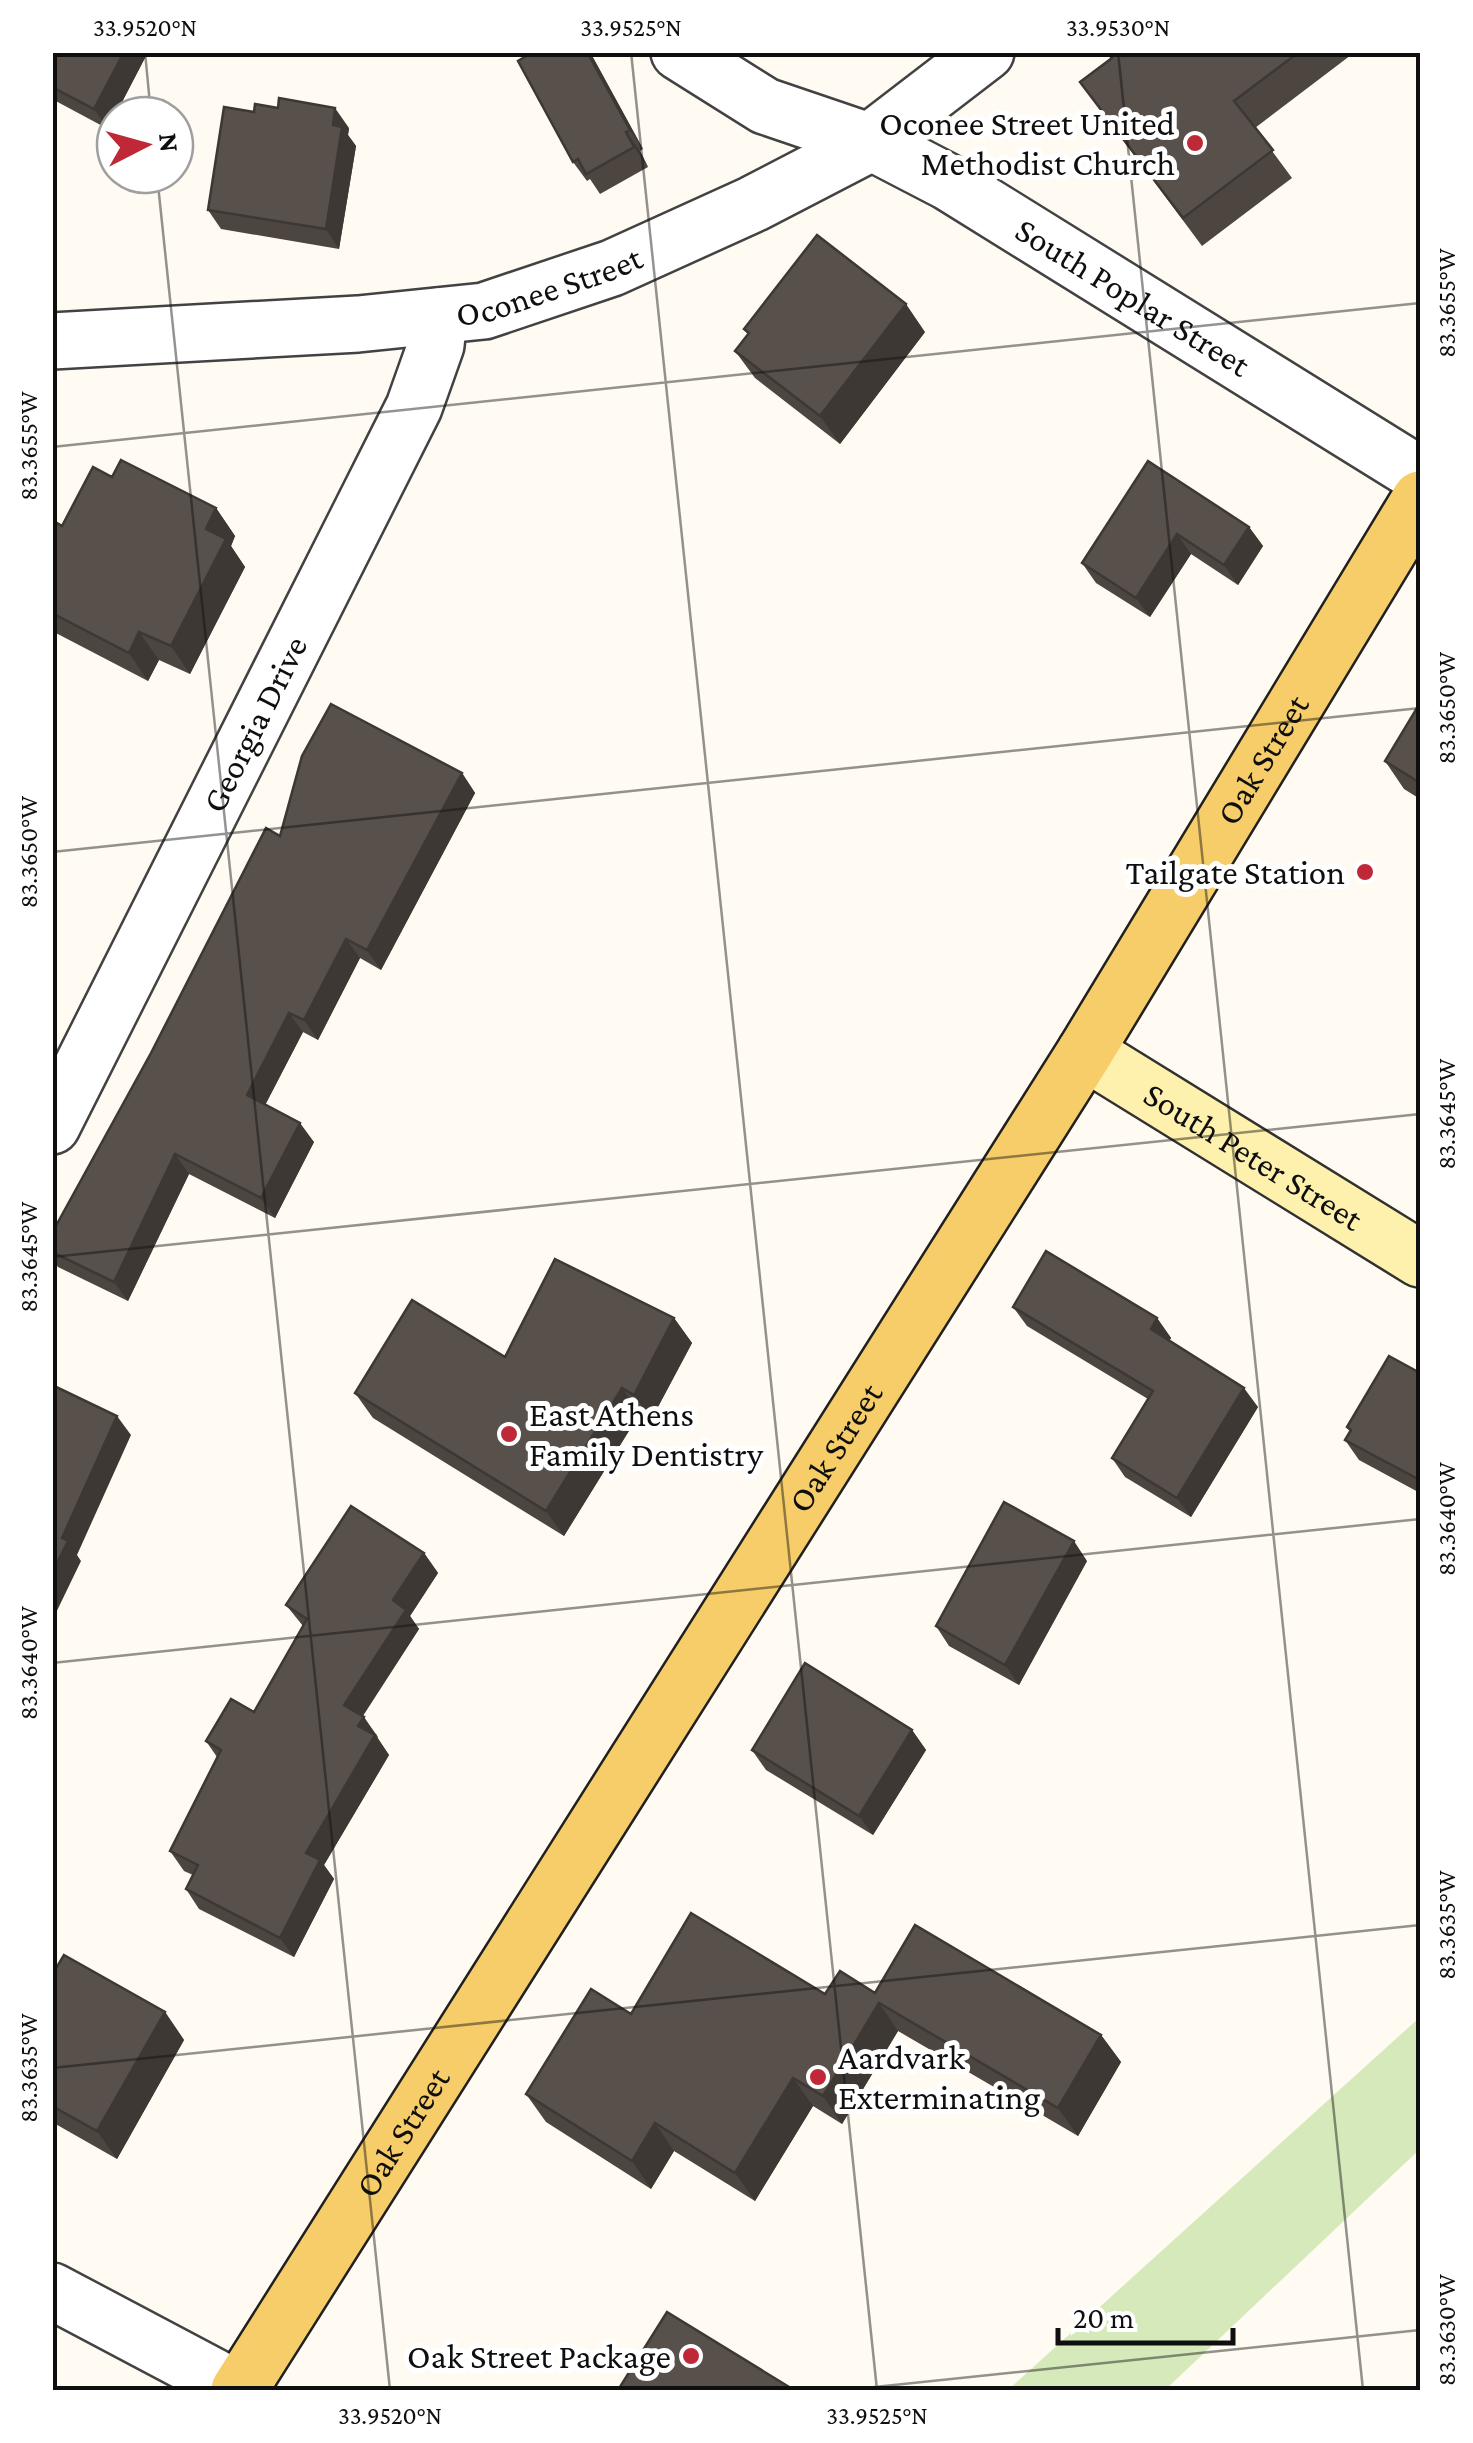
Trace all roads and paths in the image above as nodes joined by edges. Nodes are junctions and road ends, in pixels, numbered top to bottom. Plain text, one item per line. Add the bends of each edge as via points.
1 (679, 52) edge
2 (986, 52) edge
3 (871, 142) junction
4 (439, 316) junction
5 (52, 342) edge
6 (1420, 475) edge
7 (1420, 499) edge
8 (1086, 1052) junction
9 (52, 1126) edge
10 (1420, 1258) edge
11 (52, 2291) edge
12 (239, 2390) edge

1 - 3 street, South Poplar Street via 765,106
2 - 3 street, Oconee Street
3 - 4 street, Oconee Street via 612,268 484,311
3 - 6 street, South Poplar Street via 948,182
4 - 5 street, Oconee Street
4 - 9 street, Georgia Drive via 414,407
7 - 8 main road, Oak Street
8 - 10 street, South Peter Street
8 - 12 main road, Oak Street
11 - 12 street

